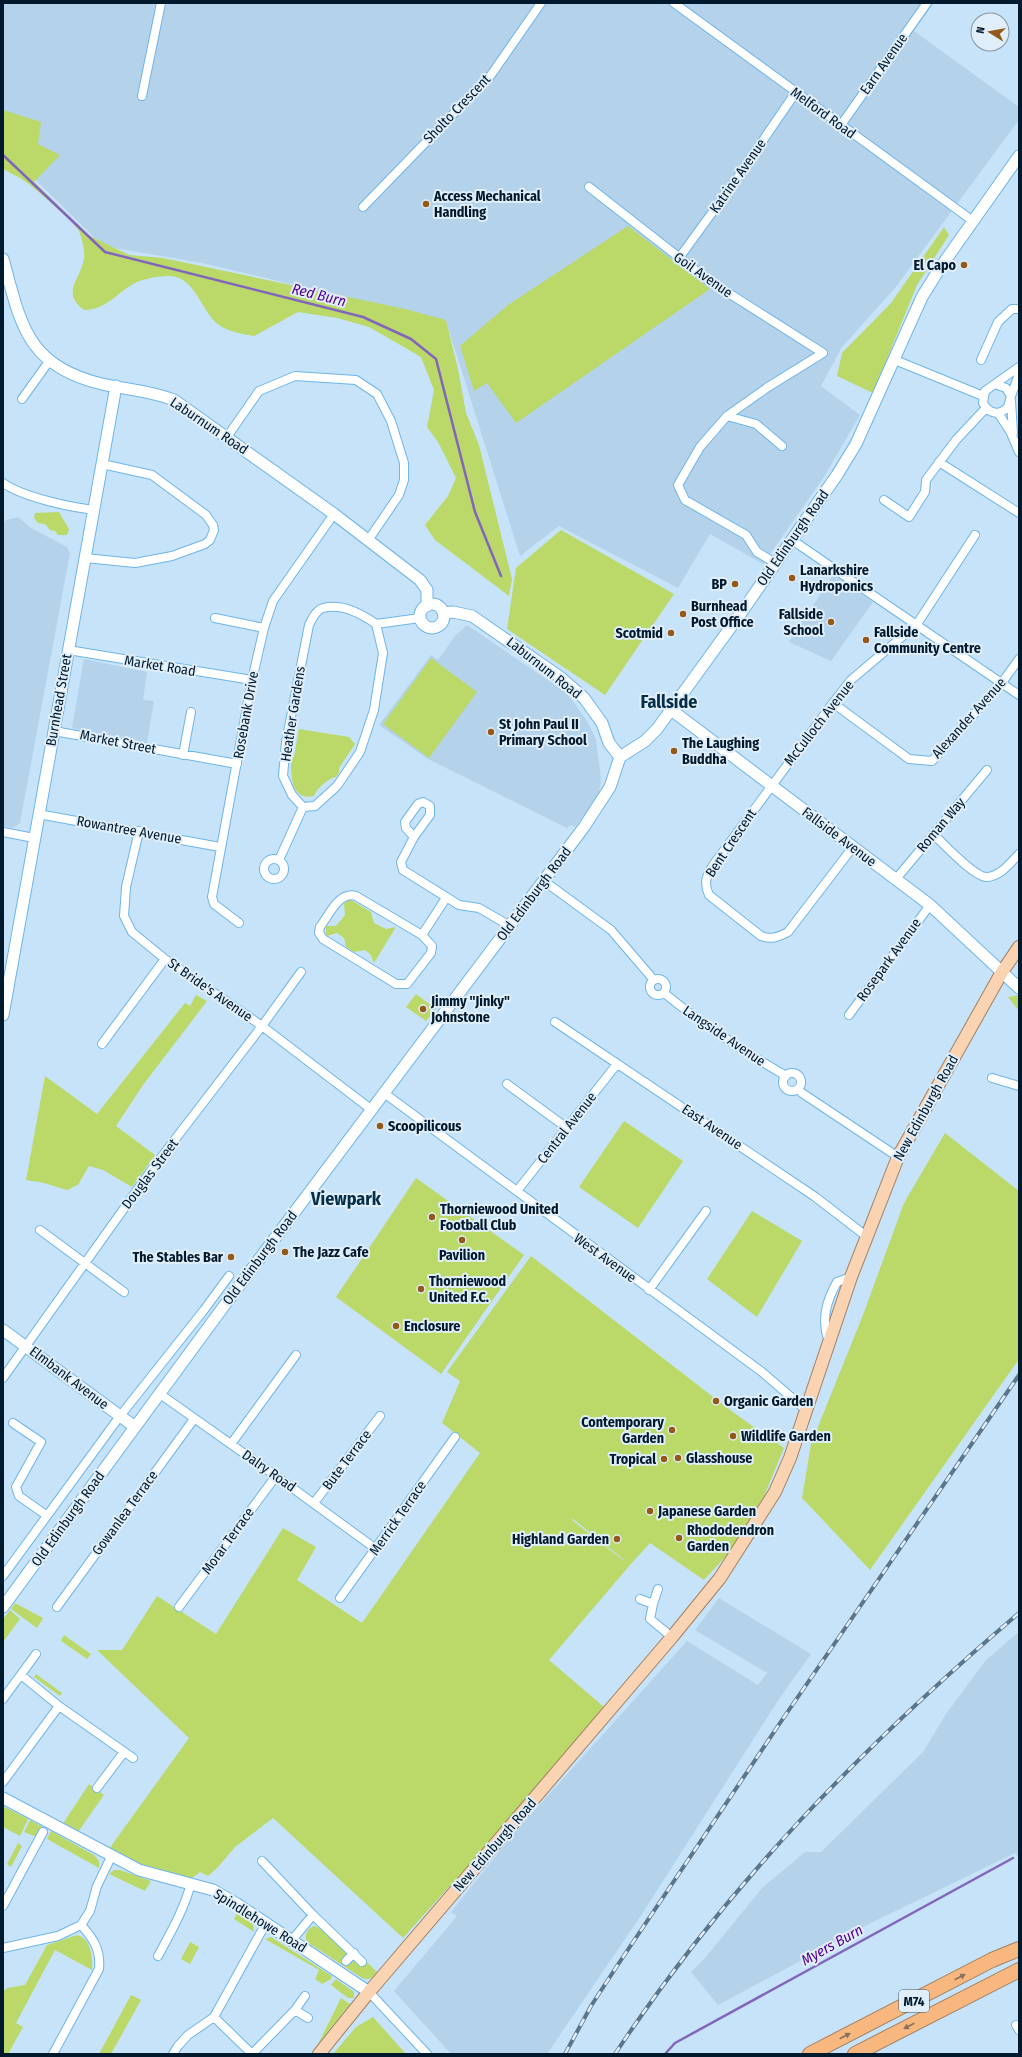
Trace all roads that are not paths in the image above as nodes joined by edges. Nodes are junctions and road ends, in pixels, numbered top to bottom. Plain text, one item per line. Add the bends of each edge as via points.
1 (161, 3) edge
2 (541, 3) edge
3 (674, 3) edge
4 (927, 3) edge
5 (796, 92) junction
6 (142, 96) dead end
7 (841, 125) junction
8 (1019, 156) edge
9 (589, 187) dead end
10 (363, 207) dead end
11 (973, 221) junction
12 (679, 258) junction
13 (3, 259) edge
14 (6, 278) edge
15 (1019, 309) edge
16 (50, 360) junction
17 (895, 360) junction
18 (981, 360) dead end
19 (1019, 367) edge
20 (1019, 374) edge
21 (995, 384) junction
22 (116, 386) junction
23 (983, 396) junction
24 (22, 399) dead end
25 (1011, 399) junction
26 (986, 408) junction
27 (998, 413) junction
28 (727, 416) junction
29 (227, 437) junction
30 (782, 446) dead end
31 (1017, 449) edge
32 (939, 462) junction
33 (102, 464) junction
34 (3, 483) edge
35 (884, 500) dead end
36 (94, 510) junction
37 (1019, 513) edge
38 (334, 514) junction
39 (975, 535) dead end
40 (369, 539) junction
41 (792, 540) junction
42 (85, 558) junction
43 (775, 563) junction
44 (427, 606) junction
45 (443, 614) junction
46 (215, 618) dead end
47 (420, 618) junction
48 (376, 624) junction
49 (917, 624) junction
50 (264, 628) junction
51 (68, 650) junction
52 (1019, 659) edge
53 (252, 680) junction
54 (1001, 684) junction
55 (1019, 695) edge
56 (833, 703) junction
57 (670, 709) junction
58 (190, 712) dead end
59 (54, 730) junction
60 (183, 755) junction
61 (620, 758) junction
62 (237, 764) junction
63 (987, 770) dead end
64 (771, 786) junction
65 (303, 807) junction
66 (38, 814) junction
67 (139, 831) junction
68 (3, 832) edge
69 (933, 834) junction
70 (414, 837) dead end
71 (34, 838) junction
72 (220, 847) junction
73 (853, 847) junction
74 (1019, 854) edge
75 (279, 860) dead end
76 (896, 879) junction
77 (544, 881) junction
78 (446, 898) junction
79 (930, 905) junction
80 (239, 923) dead end
81 (510, 926) junction
82 (422, 935) junction
83 (1019, 947) edge
84 (165, 958) junction
85 (300, 972) dead end
86 (1002, 972) junction
87 (653, 979) junction
88 (1019, 988) edge
89 (664, 993) junction
90 (3, 1015) edge
91 (849, 1015) dead end
92 (555, 1022) dead end
93 (262, 1026) junction
94 (102, 1044) dead end
95 (617, 1064) junction
96 (786, 1076) dead end
97 (992, 1078) dead end
98 (507, 1084) dead end
99 (1019, 1086) edge
100 (802, 1093) dead end
101 (384, 1094) junction
102 (372, 1110) junction
103 (567, 1128) junction
104 (898, 1157) junction
105 (517, 1191) junction
106 (706, 1211) dead end
107 (40, 1230) dead end
108 (866, 1236) junction
109 (85, 1262) junction
110 (229, 1276) dead end
111 (649, 1290) junction
112 (124, 1292) dead end
113 (3, 1330) edge
114 (26, 1347) junction
115 (296, 1356) dead end
116 (3, 1378) edge
117 (160, 1394) junction
118 (806, 1410) junction
119 (120, 1416) junction
120 (380, 1416) dead end
121 (194, 1419) junction
122 (13, 1423) dead end
123 (134, 1427) junction
124 (455, 1437) dead end
125 (230, 1444) junction
126 (276, 1476) junction
127 (314, 1503) junction
128 (46, 1515) junction
129 (376, 1549) junction
130 (3, 1576) edge
131 (658, 1589) dead end
132 (340, 1598) dead end
133 (640, 1600) dead end
134 (653, 1604) junction
135 (3, 1607) edge
136 (56, 1607) dead end
137 (180, 1607) dead end
138 (672, 1636) junction
139 (36, 1654) dead end
140 (21, 1675) junction
141 (3, 1698) edge
142 (59, 1706) junction
143 (124, 1752) junction
144 (133, 1758) dead end
145 (3, 1782) edge
146 (97, 1788) dead end
147 (3, 1798) edge
148 (43, 1832) dead end
149 (111, 1857) junction
150 (262, 1862) dead end
151 (191, 1883) junction
152 (3, 1906) edge
153 (313, 1915) junction
154 (266, 1923) junction
155 (81, 1925) junction
156 (292, 1940) junction
157 (3, 1948) edge
158 (1019, 1949) edge
159 (354, 1953) junction
160 (158, 1956) dead end
161 (346, 1960) dead end
162 (362, 1962) dead end
163 (1019, 1970) edge
164 (369, 1992) junction
165 (305, 1996) dead end
166 (296, 2010) junction
167 (214, 2017) junction
168 (308, 2018) dead end
169 (53, 2054) edge
170 (173, 2054) edge
171 (252, 2054) edge
172 (319, 2054) edge
173 (427, 2054) edge
174 (810, 2054) edge
175 (855, 2054) edge

1 - 6 street
2 - 10 street, Sholto Crescent via 491,75
3 - 5 street, Melford Road
4 - 7 street, Earn Avenue
5 - 7 street, Melford Road
5 - 12 street, Katrine Avenue
7 - 11 street, Melford Road
8 - 11 street, Old Edinburgh Road
9 - 12 street, Goil Avenue
11 - 17 street, Old Edinburgh Road via 922,297
12 - 28 street, Goil Avenue via 708,280 823,353
13 - 14 street, Laburnum Road
14 - 16 street, Laburnum Road via 16,311 26,332
15 - 18 street via 1012,309 998,322
16 - 22 street, Laburnum Road via 82,378
16 - 24 street
17 - 23 street
17 - 41 street, Old Edinburgh Road via 856,444
19 - 21 street
20 - 25 street
21 - 23 street via 988,387
21 - 25 street via 1006,388
22 - 29 street, Laburnum Road via 153,392 174,400
22 - 33 street, Burnhead Street
23 - 26 street
25 - 27 street via 1005,411
25 - 31 street
26 - 27 street
26 - 32 street
27 - 31 street via 1010,431
28 - 30 street via 756,424
28 - 43 street via 700,447 678,485 684,500 746,535 757,552
29 - 38 street, Laburnum Road
29 - 40 street via 259,391 295,376 356,380 377,394 391,421 404,463 404,480 399,495
32 - 35 street via 926,480 925,492 909,517
32 - 37 street
33 - 36 street, Burnhead Street
33 - 42 street via 152,475 206,515 214,530 210,540 205,544 172,556 135,563
34 - 36 street via 12,489 67,506
36 - 42 street, Burnhead Street
38 - 40 street, Laburnum Road
38 - 50 street, Rosebank Drive via 273,601
39 - 49 street, McCulloch Avenue
40 - 44 street, Laburnum Road via 420,580 427,590
41 - 43 street, Old Edinburgh Road
41 - 49 street
42 - 51 street, Burnhead Street
43 - 57 street, Old Edinburgh Road via 742,613
44 - 45 street, Laburnum Road via 437,606
44 - 47 street
45 - 47 street via 441,623 433,628 423,624
45 - 61 street, Laburnum Road via 453,612 472,616 560,677 584,698 602,723 608,743
46 - 50 street
47 - 48 street
48 - 65 street via 383,653 374,710 360,752 337,786 315,806
48 - 65 street, Heather Gardens via 365,616 342,607 322,608 309,624 286,742 284,776 292,795
49 - 54 street
49 - 56 street, McCulloch Avenue via 851,680
50 - 53 street, Rosebank Drive
51 - 53 street, Market Road
51 - 59 street, Burnhead Street
52 - 54 street, Alexander Avenue
53 - 62 street, Rosebank Drive
54 - 55 street
54 - 56 street, Alexander Avenue via 932,761 909,759
56 - 64 street, McCulloch Avenue
57 - 61 street, Old Edinburgh Road via 657,729 645,741
57 - 64 street, Fallside Avenue
58 - 60 street
59 - 60 street, Market Street
59 - 66 street, Burnhead Street
60 - 62 street, Market Street
61 - 77 street, Old Edinburgh Road via 604,799
62 - 72 street, Rosebank Drive
63 - 69 street, Roman Way
64 - 73 street, Fallside Avenue
64 - 73 street, Bent Crescent via 706,875 705,882 709,895 761,936 770,939 788,932
65 - 75 street
66 - 67 street, Rowantree Avenue
66 - 71 street, Burnhead Street
67 - 72 street, Rowantree Avenue
67 - 84 street, St Bride's Avenue via 126,887 124,916 132,932
68 - 71 street
69 - 74 street via 976,873 986,877 1003,871
69 - 76 street, Roman Way
70 - 78 street via 401,862 403,870
71 - 90 street, Burnhead Street
72 - 80 street, Rosebank Drive via 212,897 214,904
73 - 76 street, Fallside Avenue
76 - 79 street, Fallside Avenue
77 - 81 street, Old Edinburgh Road
77 - 87 street via 611,930
78 - 81 street via 459,905 479,908
78 - 82 street
79 - 86 street, Fallside Avenue
79 - 91 street, Rosepark Avenue
81 - 101 street, Old Edinburgh Road
82 - 82 street via 350,894 343,896 320,927 319,933 323,939 402,986 407,984 431,953 432,946
83 - 86 main road, New Edinburgh Road
84 - 93 street, St Bride's Avenue
84 - 94 street
85 - 93 street, Douglas Street
86 - 88 street, Fallside Avenue
86 - 104 main road, New Edinburgh Road
87 - 89 street via 664,980
87 - 89 street via 650,983 651,992 655,995
89 - 96 street, Langside Avenue via 731,1042
92 - 95 street, East Avenue
93 - 102 street, St Bride's Avenue
93 - 109 street, Douglas Street
95 - 103 street, Central Avenue
95 - 108 street, East Avenue via 814,1196
97 - 99 street
98 - 103 street
100 - 104 street
101 - 102 street, Old Edinburgh Road
101 - 105 street, West Avenue
102 - 117 street, Old Edinburgh Road
103 - 105 street, Central Avenue
104 - 108 main road, New Edinburgh Road
105 - 111 street, West Avenue
106 - 111 street
107 - 109 street
108 - 118 main road, New Edinburgh Road
109 - 112 street
109 - 114 street, Douglas Street
110 - 119 street, Old Edinburgh Road
111 - 118 street, West Avenue via 762,1372
113 - 114 street, Elmbank Avenue
114 - 116 street, Douglas Street
114 - 119 street, Elmbank Avenue
115 - 125 street
117 - 121 street, Dalry Road
117 - 123 street, Old Edinburgh Road
118 - 138 main road, New Edinburgh Road via 775,1492 720,1578
119 - 123 street, Elmbank Avenue
119 - 128 street, Old Edinburgh Road
120 - 127 street, Bute Terrace
121 - 125 street, Dalry Road
121 - 136 street, Gowanlea Terrace
122 - 128 street via 41,1442 16,1487 19,1496
123 - 135 street, Old Edinburgh Road
124 - 129 street, Merrick Terrace
125 - 126 street, Dalry Road
126 - 127 street, Dalry Road
126 - 137 street, Morar Terrace
127 - 129 street, Dalry Road
128 - 130 street, Old Edinburgh Road
129 - 132 street, Merrick Terrace
131 - 134 street
133 - 134 street
134 - 138 street via 650,1619
138 - 164 main road, New Edinburgh Road
139 - 140 street
140 - 141 street
140 - 142 street
142 - 143 street
142 - 145 street
143 - 144 street
143 - 146 street
147 - 149 street, Spindlehowe Road
148 - 152 street
149 - 151 street, Spindlehowe Road via 139,1870
149 - 155 street via 97,1886 90,1911
150 - 153 street
151 - 154 street, Spindlehowe Road via 213,1890
151 - 160 street via 178,1920
153 - 156 street
153 - 159 street
154 - 156 street, Spindlehowe Road
154 - 167 street
155 - 157 street via 58,1936
155 - 169 street via 99,1952 99,1969
156 - 164 street, Spindlehowe Road
174 -> 158 highway, M74 via 992,1960
159 - 161 street
159 - 162 street
163 -> 175 highway, M74
164 - 172 main road, New Edinburgh Road
164 - 173 street, Spindlehowe Road
165 - 166 street
166 - 168 street
166 - 171 street
167 - 170 street via 188,2035
167 - 171 street

